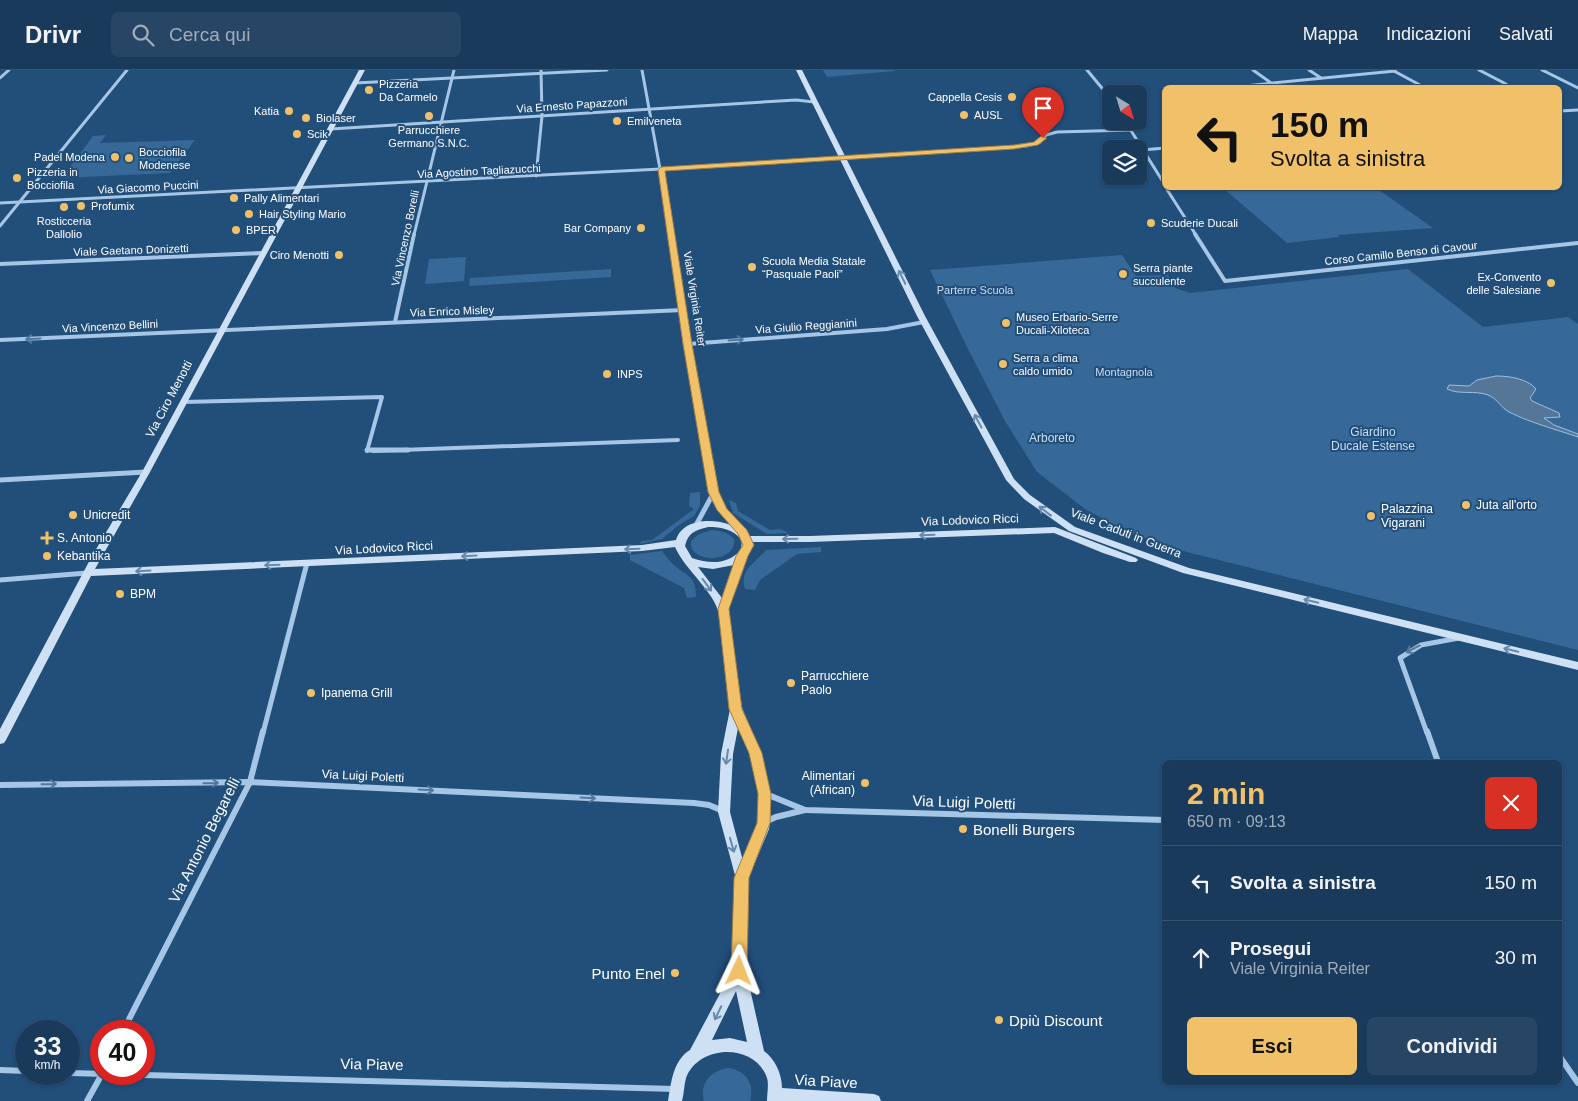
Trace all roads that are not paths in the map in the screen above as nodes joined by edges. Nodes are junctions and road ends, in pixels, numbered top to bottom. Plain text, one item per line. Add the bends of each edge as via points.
1 (9, 70) edge
2 (127, 70) edge
3 (362, 70) edge
4 (454, 70) edge
5 (607, 70) edge
6 (642, 70) edge
7 (799, 70) edge
8 (1087, 70) edge
9 (1253, 70) edge
10 (1309, 70) edge
11 (1479, 70) edge
12 (1542, 70) edge
13 (541, 71) edge
14 (1393, 71) edge
15 (452, 77) junction
16 (0, 78) edge
17 (1321, 78) junction
18 (355, 83) junction
19 (1272, 84) junction
20 (1506, 84) dead end
21 (1260, 85) edge
22 (1420, 85) dead end
23 (1102, 88) edge
24 (1578, 88) edge
25 (814, 102) junction
26 (651, 109) junction
27 (1578, 110) edge
28 (1562, 111) edge
29 (542, 116) junction
30 (442, 122) junction
31 (331, 129) junction
32 (1131, 130) joint
33 (1136, 140) edge
34 (1162, 148) edge
35 (1147, 150) edge
36 (1147, 158) edge
37 (844, 159) junction
38 (661, 170) junction
39 (536, 176) junction
40 (1162, 180) edge
41 (426, 182) junction
42 (298, 189) junction
43 (1168, 190) edge
44 (20, 202) junction
45 (0, 203) edge
46 (0, 226) edge
47 (1578, 243) edge
48 (263, 253) junction
49 (0, 264) edge
50 (683, 310) junction
51 (396, 322) junction
52 (924, 322) junction
53 (222, 331) junction
54 (0, 340) edge
55 (688, 344) junction
56 (183, 402) junction
57 (678, 440) dead end
58 (146, 472) junction
59 (0, 480) edge
60 (714, 492) junction
61 (695, 528) junction
62 (737, 528) junction
63 (747, 539) junction
64 (680, 543) junction
65 (742, 556) junction
66 (690, 561) junction
67 (307, 564) junction
68 (1186, 571) junction
69 (88, 573) junction
70 (0, 580) edge
71 (723, 609) junction
72 (1460, 638) junction
73 (1578, 666) edge
74 (736, 709) junction
75 (0, 740) edge
76 (1437, 760) edge
77 (250, 782) junction
78 (0, 785) edge
79 (765, 794) junction
80 (805, 810) junction
81 (724, 812) junction
82 (1162, 820) edge
83 (764, 823) junction
84 (742, 878) junction
85 (739, 971) junction
86 (129, 1020) edge
87 (757, 1054) junction
88 (695, 1055) junction
89 (1562, 1060) edge
90 (0, 1070) edge
91 (15, 1071) edge
92 (155, 1076) edge
93 (1578, 1083) edge
94 (95, 1085) edge
95 (675, 1095) edge
96 (775, 1098) edge
97 (87, 1101) edge
98 (874, 1101) edge

1 - 16 street
2 - 44 street
3 - 18 street, Via Ciro Menotti
4 - 15 street, Via Vincenzo Borelli
5 - 13 street
6 - 26 street, Viale Virginia Reiter
7 - 25 street, Viale Caduti in Guerra
8 - 23 street
9 - 19 street
10 - 17 street
11 - 20 street
12 - 24 street
13 - 15 street
13 - 29 street
14 - 17 street
14 - 22 street
15 - 18 street
15 - 30 street, Via Vincenzo Borelli
17 - 19 street
18 - 31 street, Via Ciro Menotti
19 - 21 street
25 - 26 street, Via Ernesto Papazzoni via 796,100
25 - 37 street, Viale Caduti in Guerra
26 - 29 street, Via Ernesto Papazzoni
26 - 38 street, Viale Virginia Reiter
27 - 28 street
29 - 30 street, Via Ernesto Papazzoni
29 - 39 street
30 - 31 street, Via Ernesto Papazzoni
30 - 41 street, Via Vincenzo Borelli
31 - 42 street, Via Ciro Menotti
32 - 33 street
32 - 37 street, Via Agostino Tagliazucchi via 1064,131 1046,135 1040,142 1026,146
34 - 35 street
36 - 40 street
37 - 38 street, Via Agostino Tagliazucchi
52 -> 37 street, Viale Caduti in Guerra
38 - 39 street, Via Agostino Tagliazucchi
38 - 50 street, Viale Virginia Reiter
39 - 41 street, Via Agostino Tagliazucchi
41 - 42 street, Via Agostino Tagliazucchi
41 - 51 street, Via Vincenzo Borelli
42 - 44 street, Via Giacomo Puccini
42 - 48 street, Via Ciro Menotti
43 - 47 street, Corso Camillo Benso di Cavour via 1225,281
44 - 45 street, Via Giacomo Puccini
44 - 46 street
48 - 49 street, Viale Gaetano Donizetti
48 - 53 street, Via Ciro Menotti
50 - 51 street, Via Enrico Misley
50 - 55 street, Viale Virginia Reiter
51 - 53 street, Via Enrico Misley
55 -> 52 street, Via Giulio Reggianini via 887,329
68 -> 52 street, Viale Caduti in Guerra via 1072,529 1018,489 1010,480
53 -> 54 street, Via Vincenzo Bellini
53 - 56 street, Via Ciro Menotti
55 - 60 street, Viale Virginia Reiter
56 - 57 street via 382,397 366,451
56 - 58 street, Via Ciro Menotti
58 - 59 street
58 - 69 street, Via Ciro Menotti
60 - 61 street
60 - 62 street, Viale Virginia Reiter via 722,510
61 - 62 street via 716,523
61 - 64 street via 685,534
62 - 63 street
63 - 65 street via 748,545
68 -> 63 street, Via Lodovico Ricci via 1131,559 1055,530
64 - 66 street via 681,553
64 -> 67 street, Via Lodovico Ricci via 642,548
65 - 66 street via 723,565 700,565
65 - 71 street
66 -> 71 street
67 -> 69 street, Via Lodovico Ricci
67 - 77 street, Via Antonio Begarelli
72 -> 68 street, Viale Caduti in Guerra
69 - 70 street
69 - 75 street, Via Ciro Menotti
71 - 74 street
73 -> 72 street, Viale Caduti in Guerra
72 -> 76 street via 1420,646 1400,658
74 - 79 street via 755,753
74 -> 81 street via 724,774
78 -> 77 street, Via Luigi Poletti
77 -> 81 street, Via Luigi Poletti via 694,803
77 - 86 street, Via Antonio Begarelli
79 - 80 street, Via Luigi Poletti
79 - 83 street
80 - 82 street, Via Luigi Poletti
80 - 83 street
81 -> 84 street
83 - 84 street
84 - 85 street
85 - 87 street
85 -> 88 street
87 - 88 street via 746,1047 720,1044
87 - 96 street via 768,1065 774,1079
88 - 95 street via 679,1076
89 - 93 street
90 - 91 street
92 - 95 street, Via Piave
94 - 97 street
96 - 98 street, Via Piave

